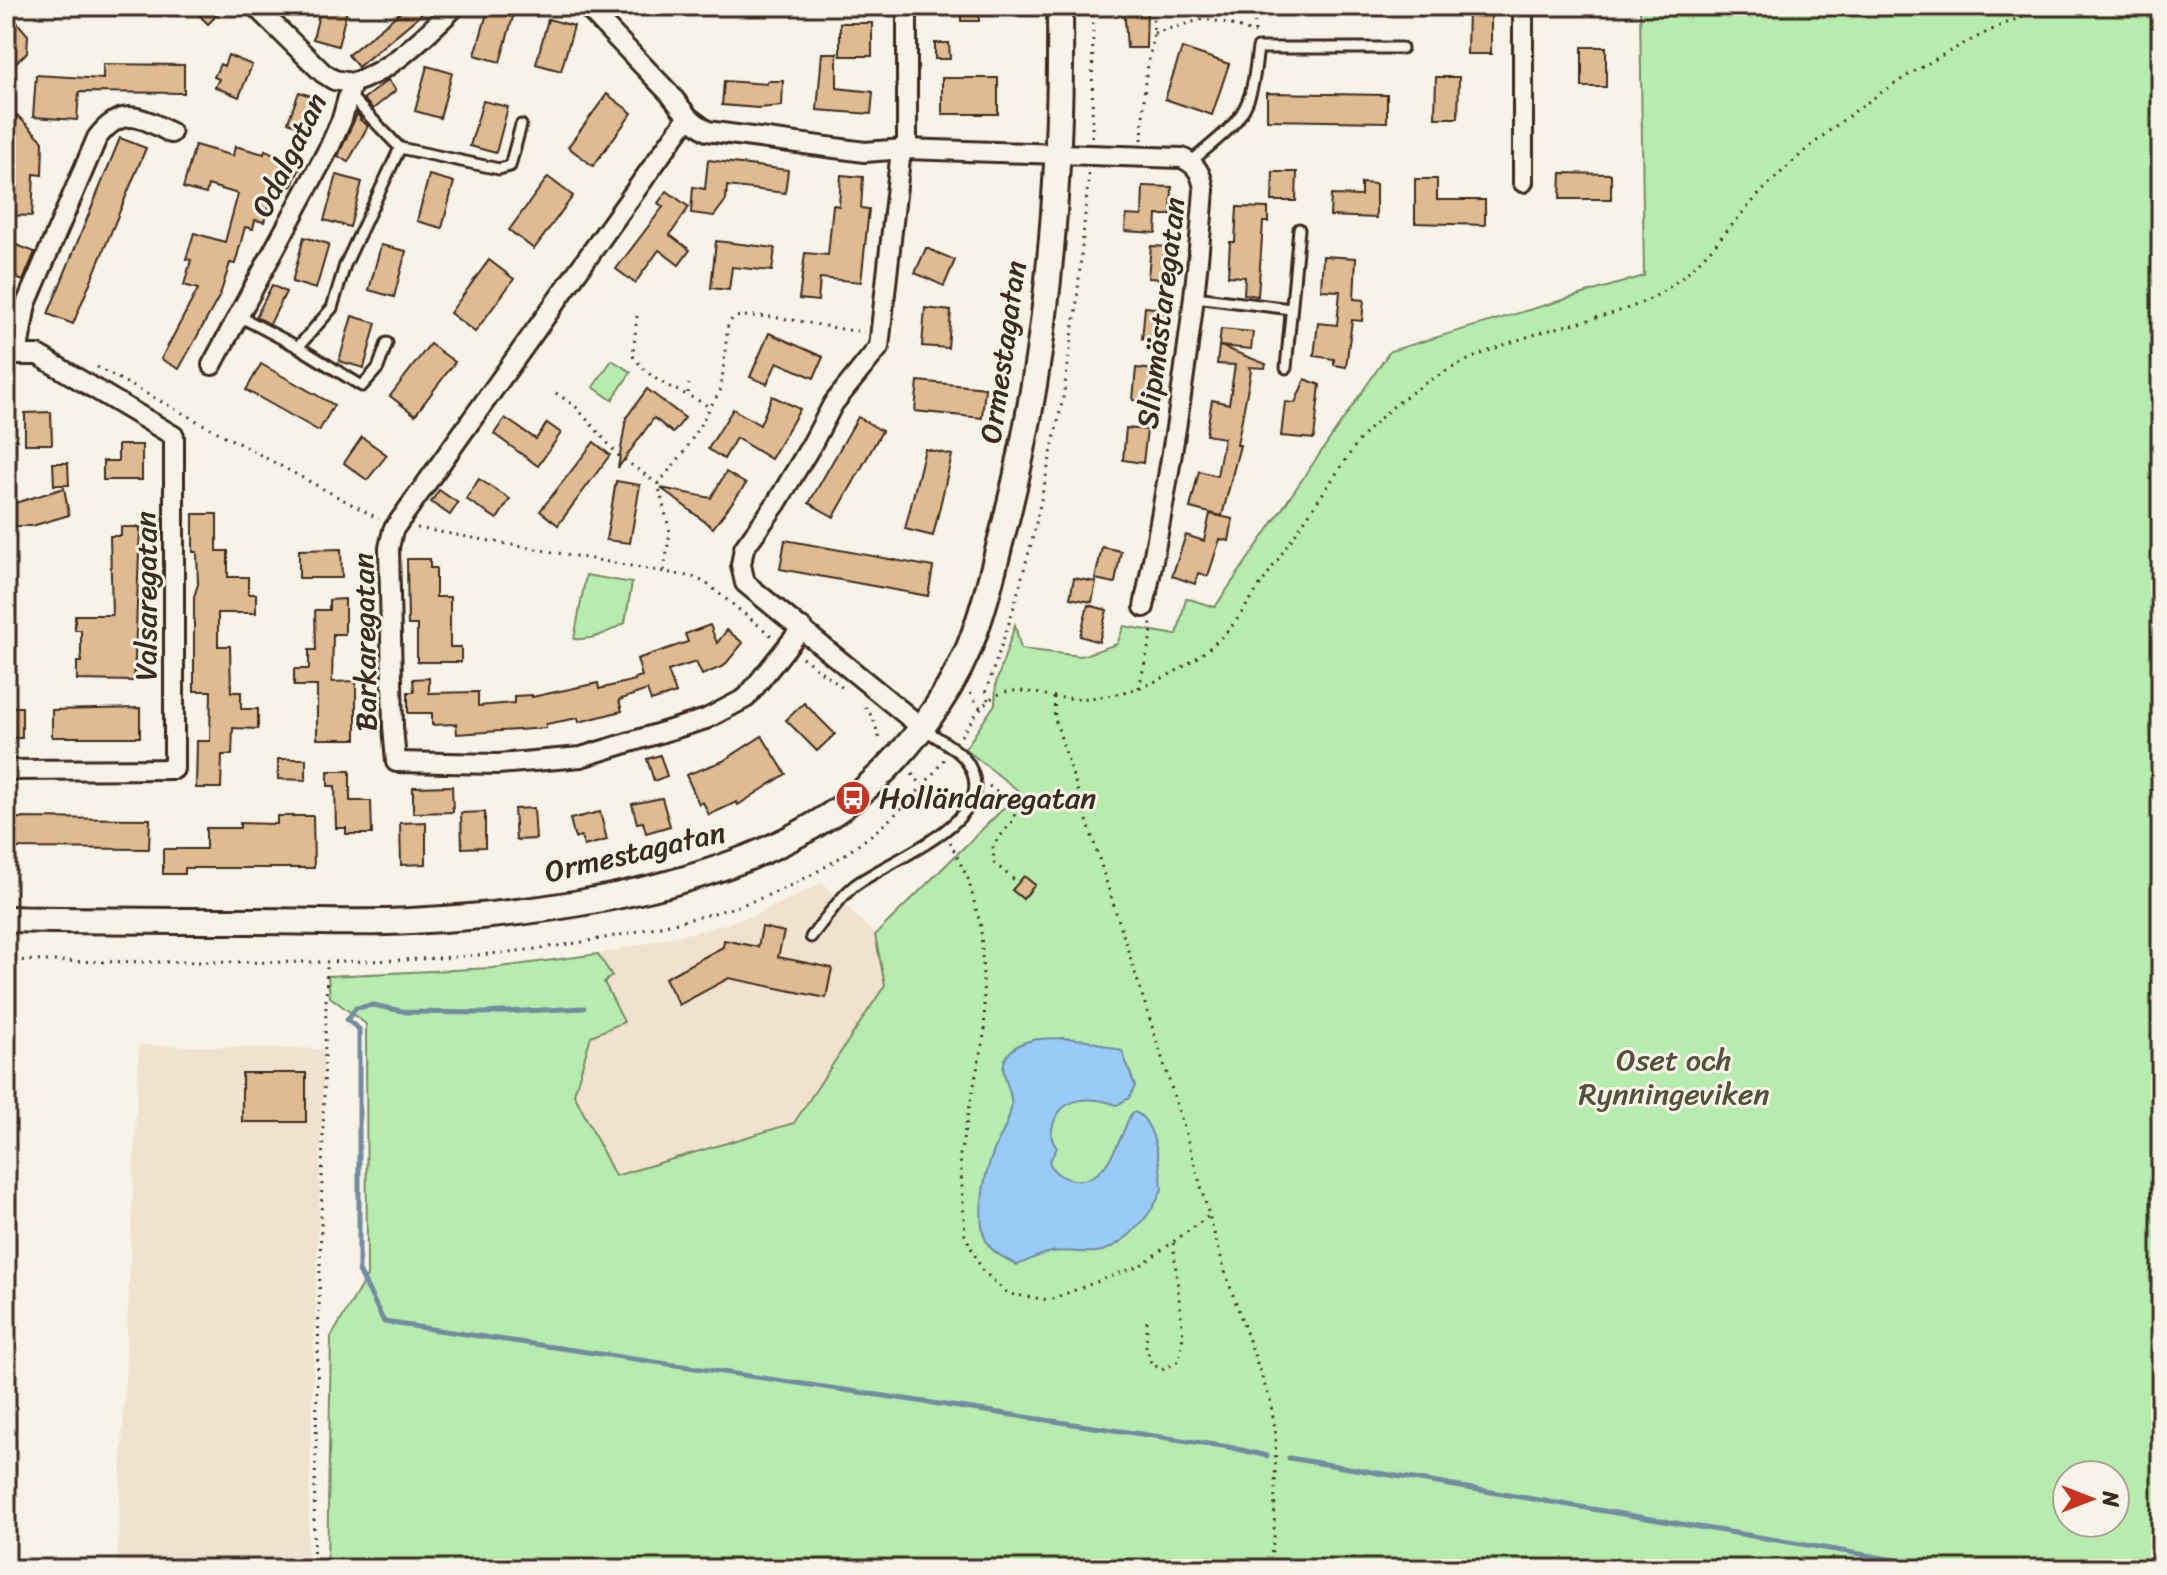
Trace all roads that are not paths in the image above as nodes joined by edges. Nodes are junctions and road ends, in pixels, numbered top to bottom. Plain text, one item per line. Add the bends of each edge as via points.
1 (255, 6) edge
2 (456, 6) edge
3 (586, 6) edge
4 (907, 6) edge
5 (1060, 6) edge
6 (1523, 6) edge
7 (1402, 48) dead end
8 (351, 90) junction
9 (688, 117) junction
10 (521, 125) dead end
11 (171, 133) dead end
12 (400, 148) junction
13 (904, 149) junction
14 (1057, 154) junction
15 (1191, 162) junction
16 (1523, 182) dead end
17 (1299, 229) dead end
18 (1195, 297) junction
19 (1291, 309) junction
20 (238, 316) junction
21 (387, 343) dead end
22 (298, 347) junction
23 (11, 355) edge
24 (212, 365) dead end
25 (1286, 368) dead end
26 (1144, 607) road end
27 (802, 628) junction
28 (921, 727) junction
29 (6, 770) edge
30 (6, 919) edge
31 (811, 937) dead end

1 - 8 street via 323,73
2 - 8 street, Odalgatan via 392,64
3 - 9 street
4 - 13 street
5 - 14 street, Ormestagatan
6 - 16 street
7 - 15 lane via 1258,48 1244,109
8 - 12 lane
8 - 20 street, Odalgatan via 330,146
9 - 13 street, Slipmästaregatan via 707,131 865,152
9 - 27 street, Barkaregatan via 397,525 389,548 396,762 498,764 581,757 706,719 746,698
10 - 12 lane via 510,166 499,169
11 - 23 street, Valsaregatan via 144,118 124,116 108,123 97,138 26,304
12 - 22 lane via 345,265 332,308
13 - 14 street, Slipmästaregatan
13 - 27 street via 879,347 833,404 776,504 744,548 745,583
14 - 15 street, Slipmästaregatan
14 - 28 street, Ormestagatan via 1038,353 1013,496 968,650
15 - 18 street, Slipmästaregatan via 1203,177 1204,190
17 - 19 lane
18 - 19 lane
18 - 26 street, Slipmästaregatan
19 - 25 lane
20 - 22 lane
20 - 24 street, Odalgatan
21 - 22 lane via 378,368 362,386
23 - 29 street, Valsaregatan via 38,355 174,436 174,769
27 - 28 street
28 - 30 street, Ormestagatan via 866,787 785,842 729,866 588,901 409,921
28 - 31 lane via 965,759 974,787 964,814 853,886

